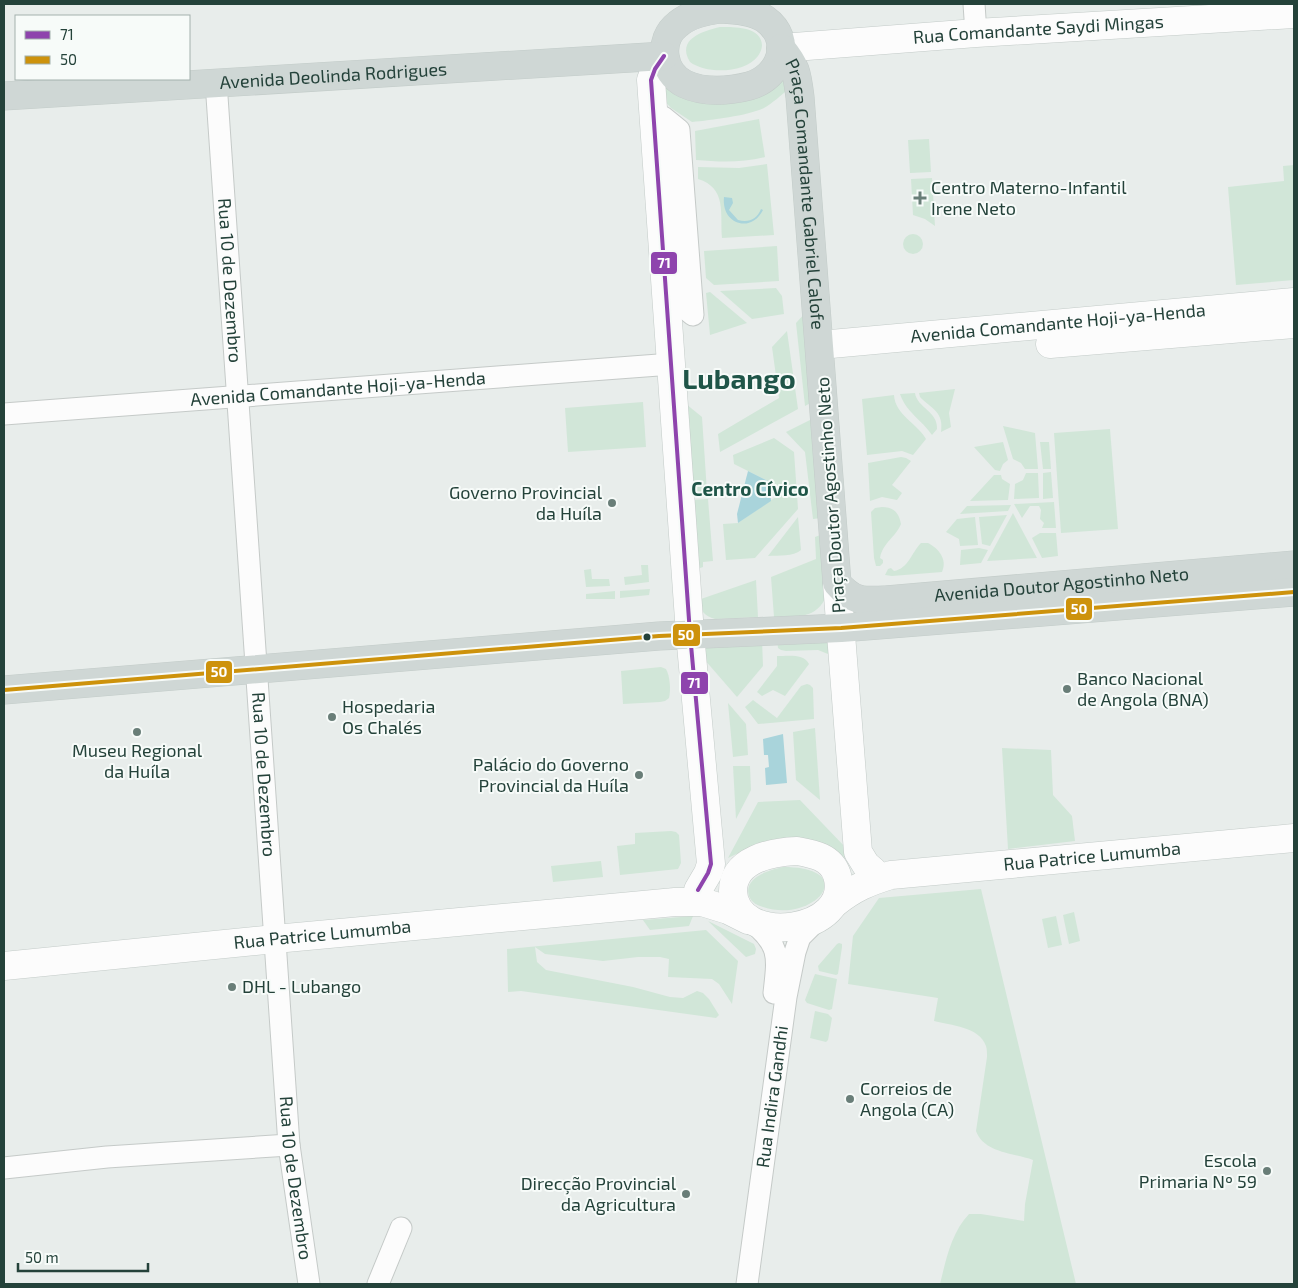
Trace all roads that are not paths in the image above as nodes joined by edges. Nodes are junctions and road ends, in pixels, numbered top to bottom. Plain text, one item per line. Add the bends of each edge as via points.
1 (974, 4) edge
2 (747, 9) edge
3 (694, 11) edge
4 (1294, 14) edge
5 (976, 33) junction
6 (781, 48) junction
7 (664, 56) junction
8 (216, 82) junction
9 (4, 96) edge
10 (1294, 302) edge
11 (694, 315) joint
12 (1294, 324) edge
13 (821, 354) junction
14 (672, 364) junction
15 (238, 397) junction
16 (4, 414) edge
17 (1294, 565) edge
18 (837, 583) junction
19 (1294, 592) edge
20 (840, 628) junction
21 (690, 634) junction
22 (257, 670) junction
23 (4, 690) edge
24 (1294, 838) edge
25 (821, 857) junction
26 (711, 864) junction
27 (882, 873) junction
28 (736, 878) junction
29 (698, 890) junction
30 (640, 906) junction
31 (827, 910) junction
32 (748, 920) junction
33 (275, 939) junction
34 (4, 966) edge
35 (290, 1144) junction
36 (4, 1168) edge
37 (401, 1228) dead end
38 (309, 1284) edge
39 (378, 1284) edge
40 (732, 1284) edge
41 (746, 1284) edge

1 - 5 street
2 - 3 main road
2 - 6 main road via 772,26
3 - 7 main road via 669,34
4 - 5 street, Rua Comandante Saydi Mingas
5 - 6 street, Rua Comandante Saydi Mingas
6 - 7 main road via 776,69 769,76 750,86 725,90 684,84 668,68
6 - 13 main road, Praça Comandante Gabriel Calofe via 793,62 797,74
7 - 8 main road, Avenida Deolinda Rodrigues
7 - 14 street via 651,80
8 - 9 main road, Avenida Deolinda Rodrigues
8 - 15 street, Rua 10 de Dezembro
10 - 13 street, Avenida Comandante Hoji-ya-Henda
11 - 11 street via 678,303 663,117 679,130
12 - 13 street, Avenida Comandante Hoji-ya-Henda
13 - 18 main road, Praça Doutor Agostinho Neto
14 - 15 street, Avenida Comandante Hoji-ya-Henda
14 - 21 street
15 - 16 street, Avenida Comandante Hoji-ya-Henda
15 - 22 street, Rua 10 de Dezembro
17 - 18 main road, Avenida Doutor Agostinho Neto via 886,600 857,599 845,593
18 - 20 street, Praça Doutor Agostinho Neto
19 - 20 main road, Avenida Doutor Agostinho Neto
20 - 21 main road, Avenida Doutor Agostinho Neto
20 - 27 street, Praça Doutor Agostinho Neto via 858,852 866,865
21 - 22 main road, Avenida Doutor Agostinho Neto
21 - 26 street
22 - 23 main road, Avenida Doutor Agostinho Neto
22 - 33 street, Rua 10 de Dezembro
24 - 27 street, Rua Patrice Lumumba
25 - 27 street, Rua Patrice Lumumba
25 - 28 street via 797,851 763,855 742,869
25 - 31 street via 839,882 838,893
26 - 28 street via 721,873
26 - 29 street
27 - 31 street, Rua Patrice Lumumba via 851,890
28 - 29 street, Rua Patrice Lumumba
28 - 32 street via 735,901
29 - 30 street, Rua Patrice Lumumba
30 - 32 street, Rua Patrice Lumumba via 702,902
30 - 33 street, Rua Patrice Lumumba
31 - 32 street via 805,924 790,927 774,927
31 - 41 street, Rua Indira Gandhi via 800,937 791,970
32 - 40 street, Rua Indira Gandhi via 771,940 777,964
33 - 34 street, Rua Patrice Lumumba
33 - 35 street, Rua 10 de Dezembro
35 - 36 street
35 - 38 street, Rua 10 de Dezembro
37 - 39 street

